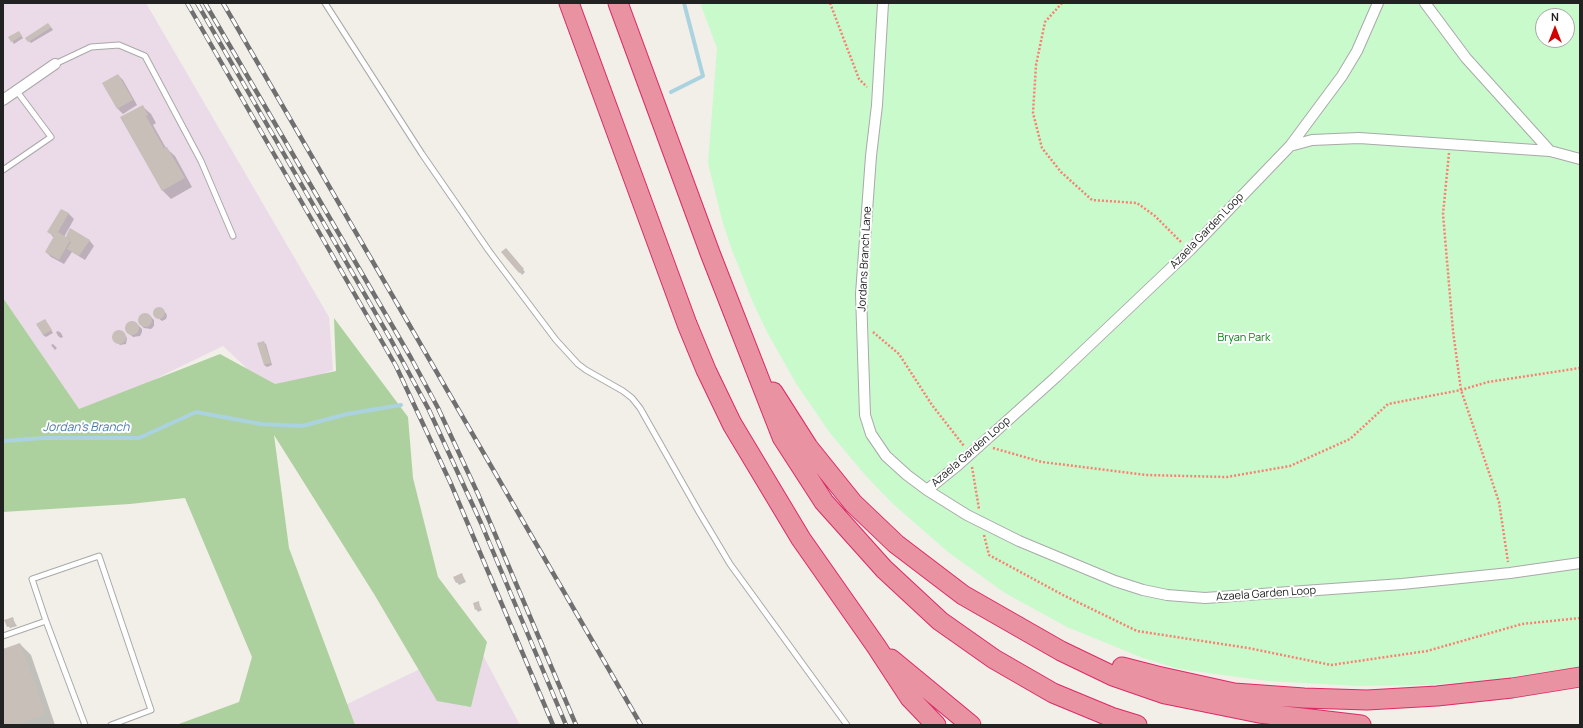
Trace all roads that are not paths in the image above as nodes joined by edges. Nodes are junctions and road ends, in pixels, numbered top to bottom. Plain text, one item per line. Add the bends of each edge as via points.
1 (326, 3) edge
2 (569, 3) edge
3 (618, 3) edge
4 (883, 3) edge
5 (1378, 3) edge
6 (1425, 3) edge
7 (55, 64) joint
8 (16, 90) junction
9 (3, 100) edge
10 (1290, 146) junction
11 (1550, 151) junction
12 (1580, 159) edge
13 (3, 170) edge
14 (233, 236) dead end
15 (747, 352) junction
16 (927, 490) junction
17 (1580, 563) edge
18 (46, 621) junction
19 (3, 636) edge
20 (876, 646) junction
21 (1061, 651) junction
22 (1580, 677) edge
23 (86, 725) edge
24 (111, 725) edge
25 (847, 725) edge
26 (936, 725) edge
27 (971, 725) edge
28 (1137, 725) edge
29 (1361, 725) edge

1 - 25 lane via 422,154 556,340 578,364 632,398 640,408 730,564
2 - 20 highway via 687,324 712,384 732,424 801,539
3 - 15 highway
4 - 16 street, Jordans Branch Lane via 862,286 865,415 871,434 886,456
5 - 10 street, Azaela Garden Loop via 1342,76
6 - 11 street via 1466,58
7 - 8 street
7 - 14 lane via 91,47 119,44 145,56 201,161
8 - 9 street
8 - 13 lane via 51,137
10 - 11 street via 1312,140 1359,138
10 - 16 street, Azaela Garden Loop via 1190,250 1056,378
11 - 12 street
15 - 21 highway via 808,447 853,502 886,534 963,595
15 - 28 highway via 782,437 824,502 884,569 940,621 994,659 1053,693 1110,717
16 - 17 street, Azaela Garden Loop via 980,522 1019,541 1115,581 1167,595 1212,597 1402,584
18 - 19 lane
18 - 23 lane
18 - 24 lane via 32,579 99,556 151,710
20 - 26 highway via 910,698
20 - 27 highway
21 - 22 highway via 1234,693 1304,698 1367,700 1437,696
21 - 29 highway via 1113,676 1165,694 1258,713

